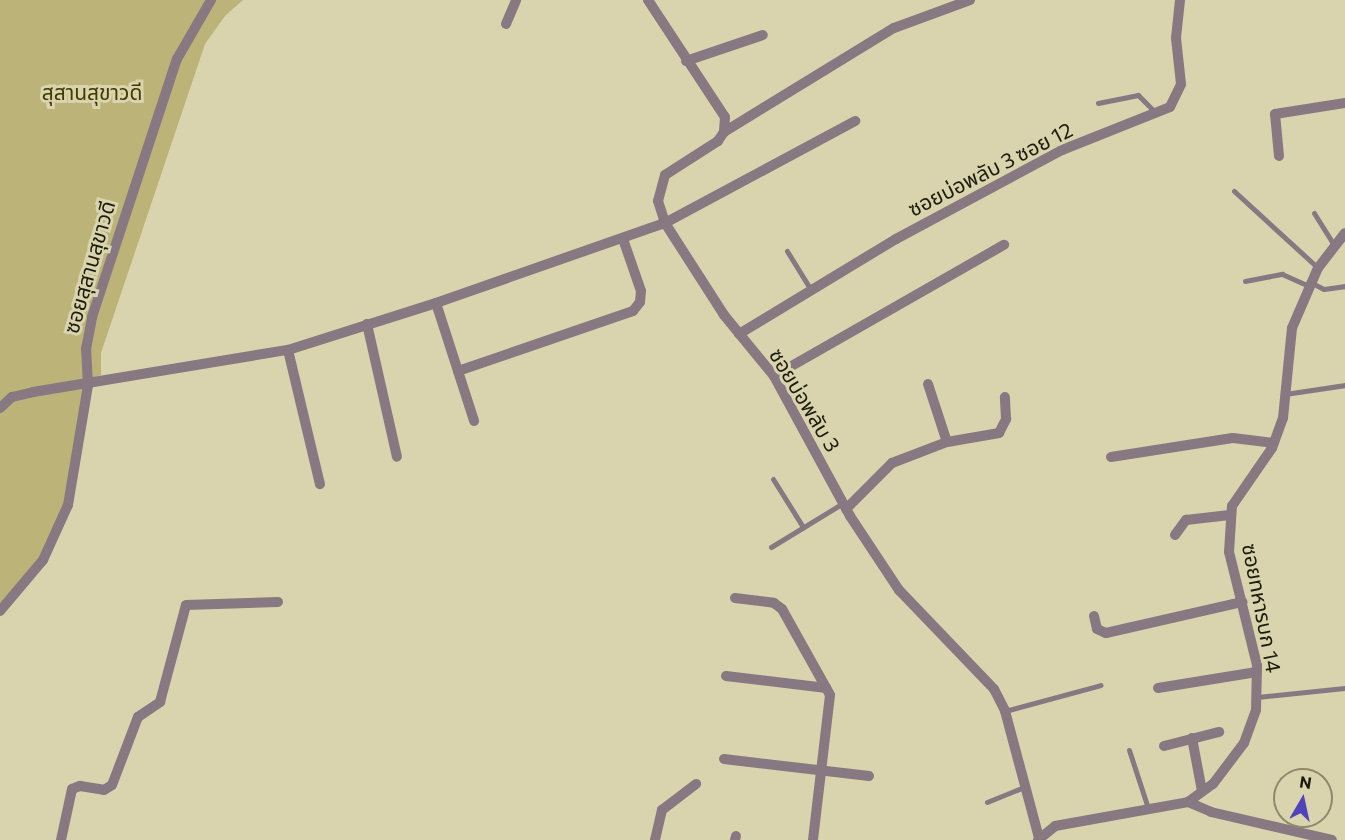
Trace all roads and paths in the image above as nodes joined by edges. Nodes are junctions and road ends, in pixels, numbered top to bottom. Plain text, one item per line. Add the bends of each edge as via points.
1 (211, 0) edge
2 (516, 0) edge
3 (648, 0) edge
4 (970, 0) edge
5 (1180, 0) edge
6 (506, 24) dead end
7 (763, 35) dead end
8 (686, 61) junction
9 (1098, 103) dead end
10 (1345, 103) edge
11 (1155, 112) junction
12 (855, 121) dead end
13 (724, 132) junction
14 (1279, 156) dead end
15 (1234, 191) dead end
16 (1314, 213) dead end
17 (665, 223) junction
18 (1345, 233) edge
19 (623, 239) junction
20 (1004, 245) dead end
21 (1335, 246) junction
22 (787, 251) dead end
23 (1318, 268) junction
24 (1245, 281) dead end
25 (1310, 284) junction
26 (1345, 286) edge
27 (811, 291) junction
28 (436, 303) junction
29 (367, 324) junction
30 (739, 334) junction
31 (288, 350) junction
32 (458, 370) junction
33 (774, 376) junction
34 (928, 384) dead end
35 (88, 386) junction
36 (1345, 386) edge
37 (1283, 394) junction
38 (1005, 397) dead end
39 (0, 408) edge
40 (474, 421) dead end
41 (947, 442) junction
42 (1274, 443) junction
43 (397, 457) dead end
44 (1111, 458) dead end
45 (773, 479) dead end
46 (321, 484) dead end
47 (844, 506) junction
48 (1230, 514) junction
49 (803, 527) junction
50 (1175, 535) dead end
51 (771, 547) dead end
52 (735, 598) dead end
53 (278, 602) dead end
54 (1243, 602) junction
55 (0, 611) edge
56 (1094, 616) dead end
57 (1257, 672) junction
58 (726, 676) dead end
59 (1101, 685) dead end
60 (826, 688) junction
61 (1158, 688) dead end
62 (1345, 688) edge
63 (1257, 697) junction
64 (1005, 711) junction
65 (1219, 732) dead end
66 (1192, 738) junction
67 (1164, 746) dead end
68 (1129, 750) dead end
69 (724, 759) dead end
70 (822, 769) junction
71 (869, 776) dead end
72 (696, 784) dead end
73 (1025, 787) junction
74 (1202, 791) junction
75 (987, 801) dead end
76 (1188, 802) junction
77 (1148, 809) junction
78 (1039, 839) edge
79 (61, 840) edge
80 (655, 840) edge
81 (813, 840) edge
82 (1332, 840) edge

1 - 35 street, ซอยสุสานสุขาวดี via 177,59 136,175 92,317 86,349
2 - 6 street
3 - 8 street
4 - 13 street, ซอยบ่อพลับ 3 via 894,28
5 - 11 street, ซอยบ่อพลับ 3 ซอย 12 via 1176,38 1181,84 1170,107
7 - 8 street
8 - 13 street via 725,117
9 - 11 lane via 1138,95
10 - 14 street via 1275,114
11 - 27 street, ซอยบ่อพลับ 3 ซอย 12 via 1062,150 896,239
12 - 17 street
13 - 17 street, ซอยบ่อพลับ 3 via 665,175 658,201
15 - 23 lane
16 - 21 lane
17 - 19 street
17 - 30 street, ซอยบ่อพลับ 3
18 - 21 street, ซอยทหารบก 14
19 - 28 street
19 - 32 street via 640,291 640,302 633,311
20 - 33 street
21 - 23 street, ซอยทหารบก 14
22 - 27 lane
23 - 25 street, ซอยทหารบก 14
24 - 25 lane via 1282,274
25 - 26 lane via 1324,289
25 - 37 street, ซอยทหารบก 14 via 1292,328
27 - 30 street, ซอยบ่อพลับ 3 ซอย 12
28 - 29 street
28 - 32 street
29 - 31 street
29 - 43 street
30 - 33 street, ซอยบ่อพลับ 3
31 - 35 street
31 - 46 street
32 - 40 street
33 - 47 street, ซอยบ่อพลับ 3
34 - 41 street
35 - 39 street via 12,398
35 - 55 street, ซอยสุสานสุขาวดี via 70,496 59,530 43,560
36 - 37 lane
37 - 42 street, ซอยทหารบก 14 via 1283,418
38 - 41 street via 1006,419 999,433
41 - 47 street via 892,463
42 - 44 street via 1233,438
42 - 48 street, ซอยทหารบก 14 via 1237,493
45 - 49 lane
47 - 49 lane
47 - 64 street, ซอยบ่อพลับ 3 via 899,590 981,674
48 - 50 street via 1186,520
48 - 54 street, ซอยทหารบก 14 via 1229,552
49 - 51 lane
52 - 60 street via 774,603 782,609
53 - 79 street via 186,605 160,702 138,717 108,789 72,789
54 - 56 street via 1106,633 1097,629
54 - 57 street, ซอยทหารบก 14
57 - 61 street
57 - 63 street, ซอยทหารบก 14
58 - 60 street
59 - 64 lane
60 - 70 street via 831,705
62 - 63 lane
63 - 74 street, ซอยทหารบก 14 via 1244,743 1225,771
64 - 73 street, ซอยบ่อพลับ 3
65 - 66 street
66 - 67 street
66 - 74 street
68 - 77 lane
69 - 70 street
70 - 71 street
70 - 81 street
72 - 80 street via 662,810
73 - 75 lane
73 - 78 street, ซอยบ่อพลับ 3
74 - 76 street, ซอยทหารบก 14
76 - 77 street, ซอยทหารบก 14
76 - 82 street via 1211,812
77 - 78 street, ซอยทหารบก 14 via 1055,826

